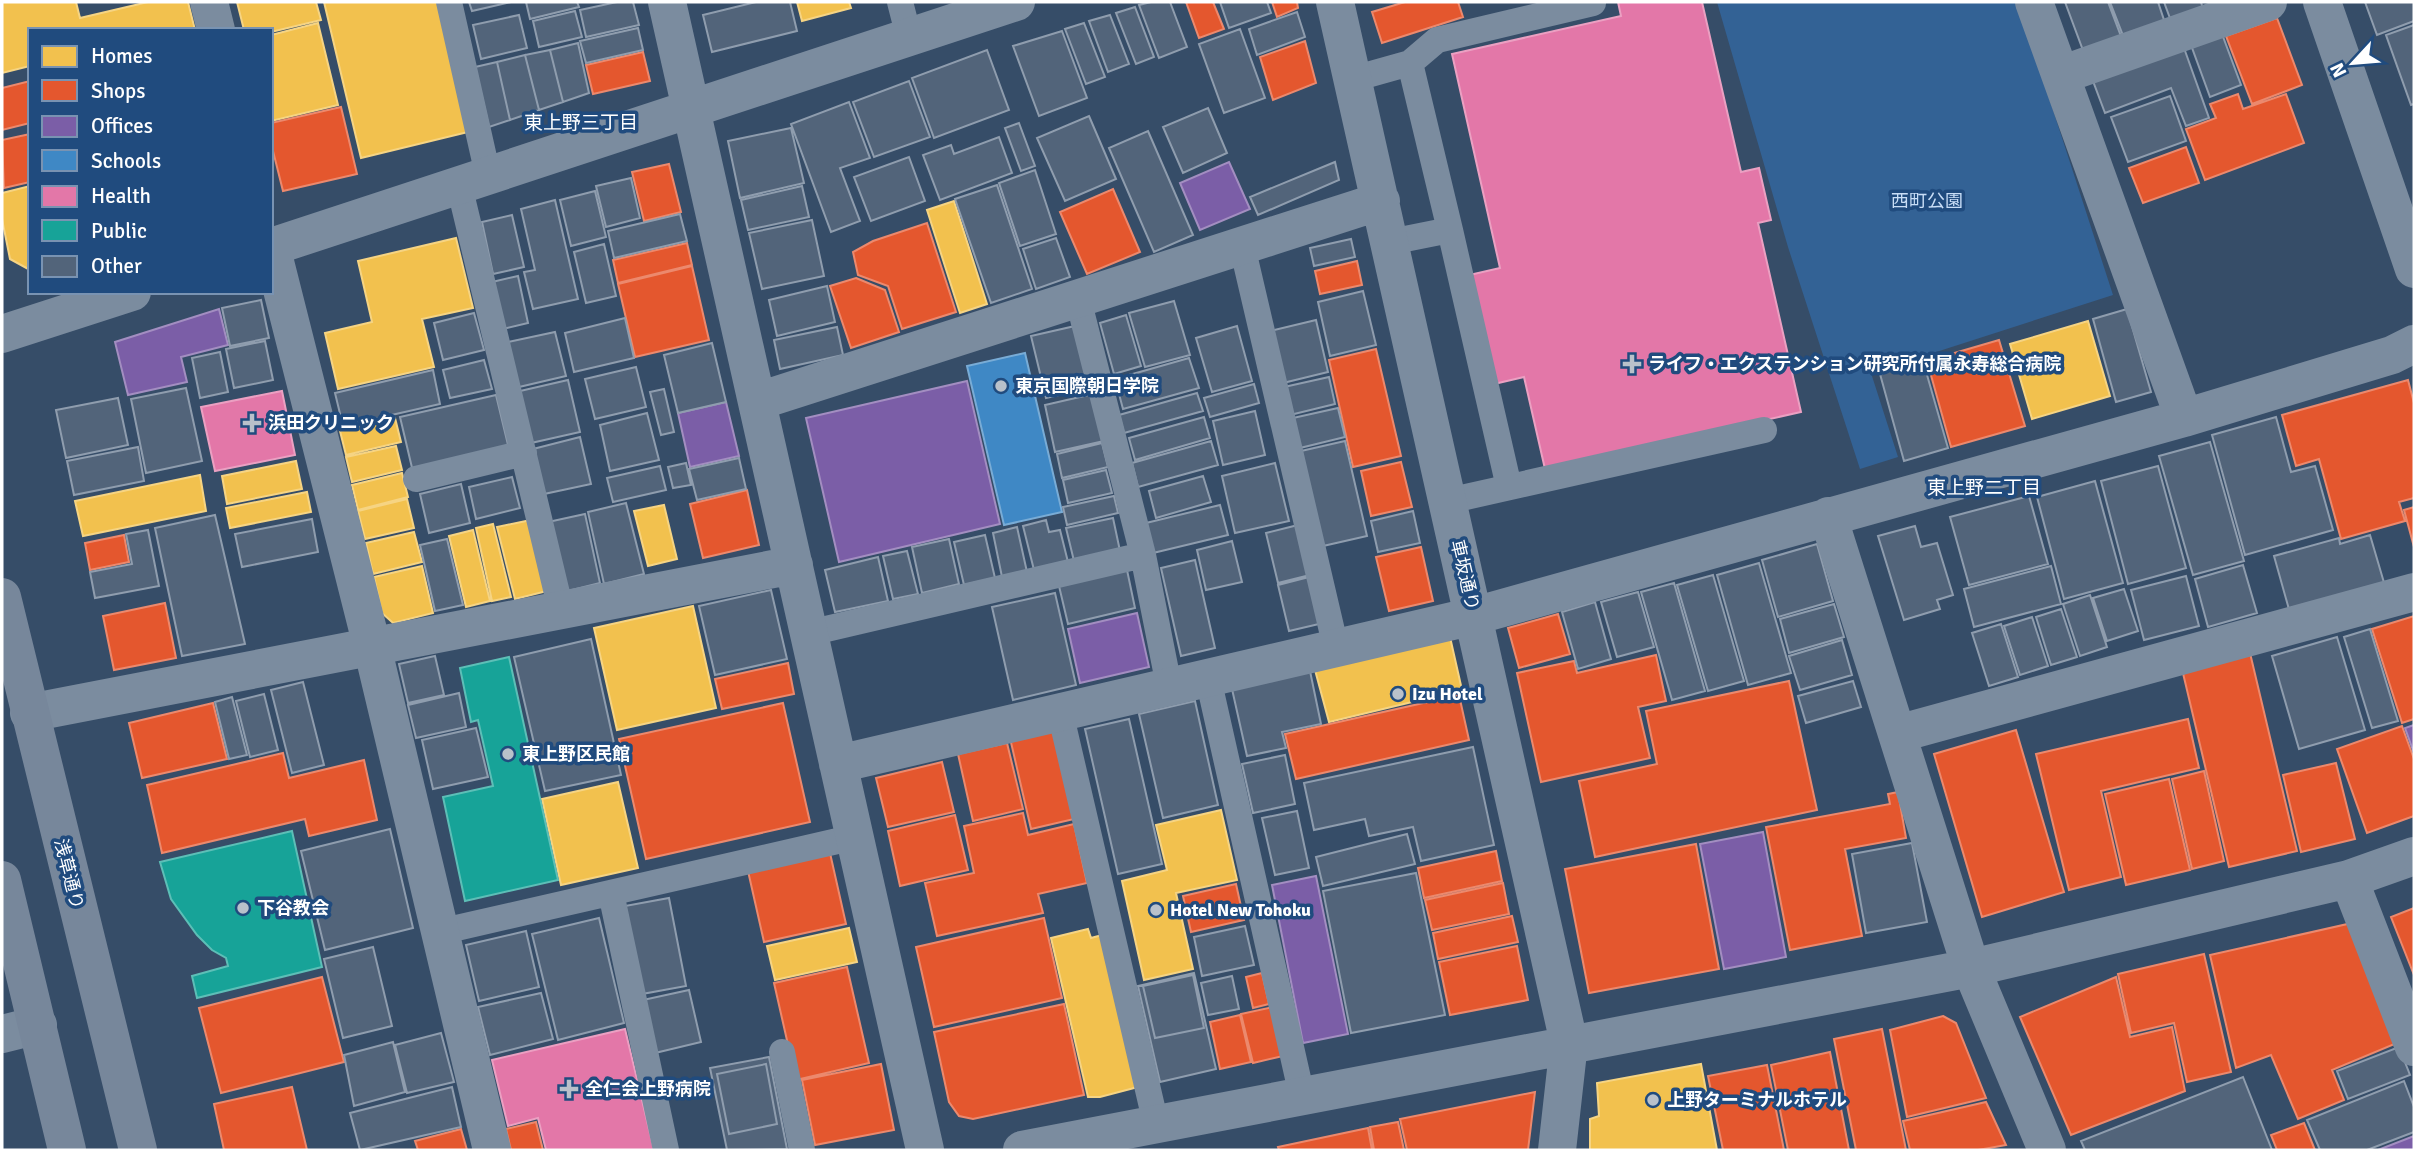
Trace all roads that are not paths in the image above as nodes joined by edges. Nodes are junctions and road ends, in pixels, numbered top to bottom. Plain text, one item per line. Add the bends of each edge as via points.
1 (209, 2) edge
2 (449, 2) edge
3 (667, 2) edge
4 (1016, 2) edge
5 (1335, 2) edge
6 (2034, 2) edge
7 (2267, 2) edge
8 (2322, 2) edge
9 (1593, 3) edge
10 (905, 19) edge
11 (215, 28) edge
12 (1410, 63) junction
13 (2061, 75) junction
14 (1353, 79) junction
15 (692, 108) junction
16 (474, 180) junction
17 (1381, 201) junction
18 (1450, 230) junction
19 (1390, 242) junction
20 (273, 246) edge
21 (1242, 246) junction
22 (273, 255) edge
23 (2414, 269) edge
24 (126, 294) edge
25 (1079, 299) junction
26 (2, 334) edge
27 (2414, 344) edge
28 (758, 401) junction
29 (2184, 418) junction
30 (1764, 430) dead end
31 (524, 453) junction
32 (416, 479) dead end
33 (1509, 487) junction
34 (1448, 501) junction
35 (1828, 516) junction
36 (1143, 555) junction
37 (794, 565) junction
38 (2414, 592) edge
39 (2, 597) edge
40 (561, 610) junction
41 (1474, 616) junction
42 (809, 633) junction
43 (372, 646) junction
44 (1336, 648) junction
45 (1208, 678) junction
46 (1169, 686) junction
47 (1060, 712) junction
48 (29, 713) junction
49 (1897, 734) junction
50 (838, 764) junction
51 (855, 837) junction
52 (2414, 856) edge
53 (2349, 879) junction
54 (2, 880) edge
55 (611, 893) junction
56 (439, 932) junction
57 (1971, 968) junction
58 (20, 1030) edge
59 (1569, 1043) junction
60 (2414, 1047) edge
61 (782, 1052) dead end
62 (1302, 1096) junction
63 (1156, 1124) junction
64 (67, 1150) edge
65 (138, 1150) edge
66 (492, 1150) edge
67 (666, 1150) edge
68 (802, 1150) edge
69 (925, 1150) edge
70 (1022, 1150) edge
71 (1557, 1150) edge
72 (2047, 1150) edge

1 - 11 street
2 - 16 lane
3 - 15 street
4 - 10 street
5 - 14 street, 車坂通り
6 - 13 street
7 - 13 street
8 - 23 street
9 - 12 lane via 1437,40
10 - 15 street
12 - 14 lane
12 - 18 lane
13 - 29 street
14 - 17 street, 車坂通り
15 - 16 street
15 - 28 street
16 - 20 street
16 - 31 lane
17 - 19 street, 車坂通り
17 - 21 street
18 - 19 lane
18 - 33 lane
19 - 34 street, 車坂通り
21 - 25 street
21 - 44 lane
22 - 43 street
24 - 26 street
25 - 28 street
25 - 36 lane
27 - 29 street via 2392,355
28 - 37 street
29 - 35 street
30 - 33 lane
31 - 32 lane
31 - 40 lane
33 - 34 lane
34 - 41 street, 車坂通り
35 - 41 street
35 - 49 street
36 - 42 lane
36 - 46 lane
37 - 40 street
37 - 42 street
38 - 49 street
39 - 48 main road, 浅草通り
40 - 43 street
41 - 44 street
41 - 59 street, 車坂通り
42 - 50 street
43 - 48 street
43 - 56 street
44 - 45 street
45 - 46 street
45 - 62 lane
46 - 47 street
47 - 50 street
47 - 63 lane
48 - 65 main road, 浅草通り
49 - 57 street
50 - 51 street
51 - 55 lane
51 - 69 street
52 - 53 street
53 - 57 street
53 - 60 street
54 - 58 main road
55 - 56 lane
55 - 67 lane
56 - 66 street
57 - 59 street
57 - 72 street
58 - 64 main road
59 - 62 street
59 - 71 street, 車坂通り
61 - 68 lane
62 - 63 street
63 - 70 street

